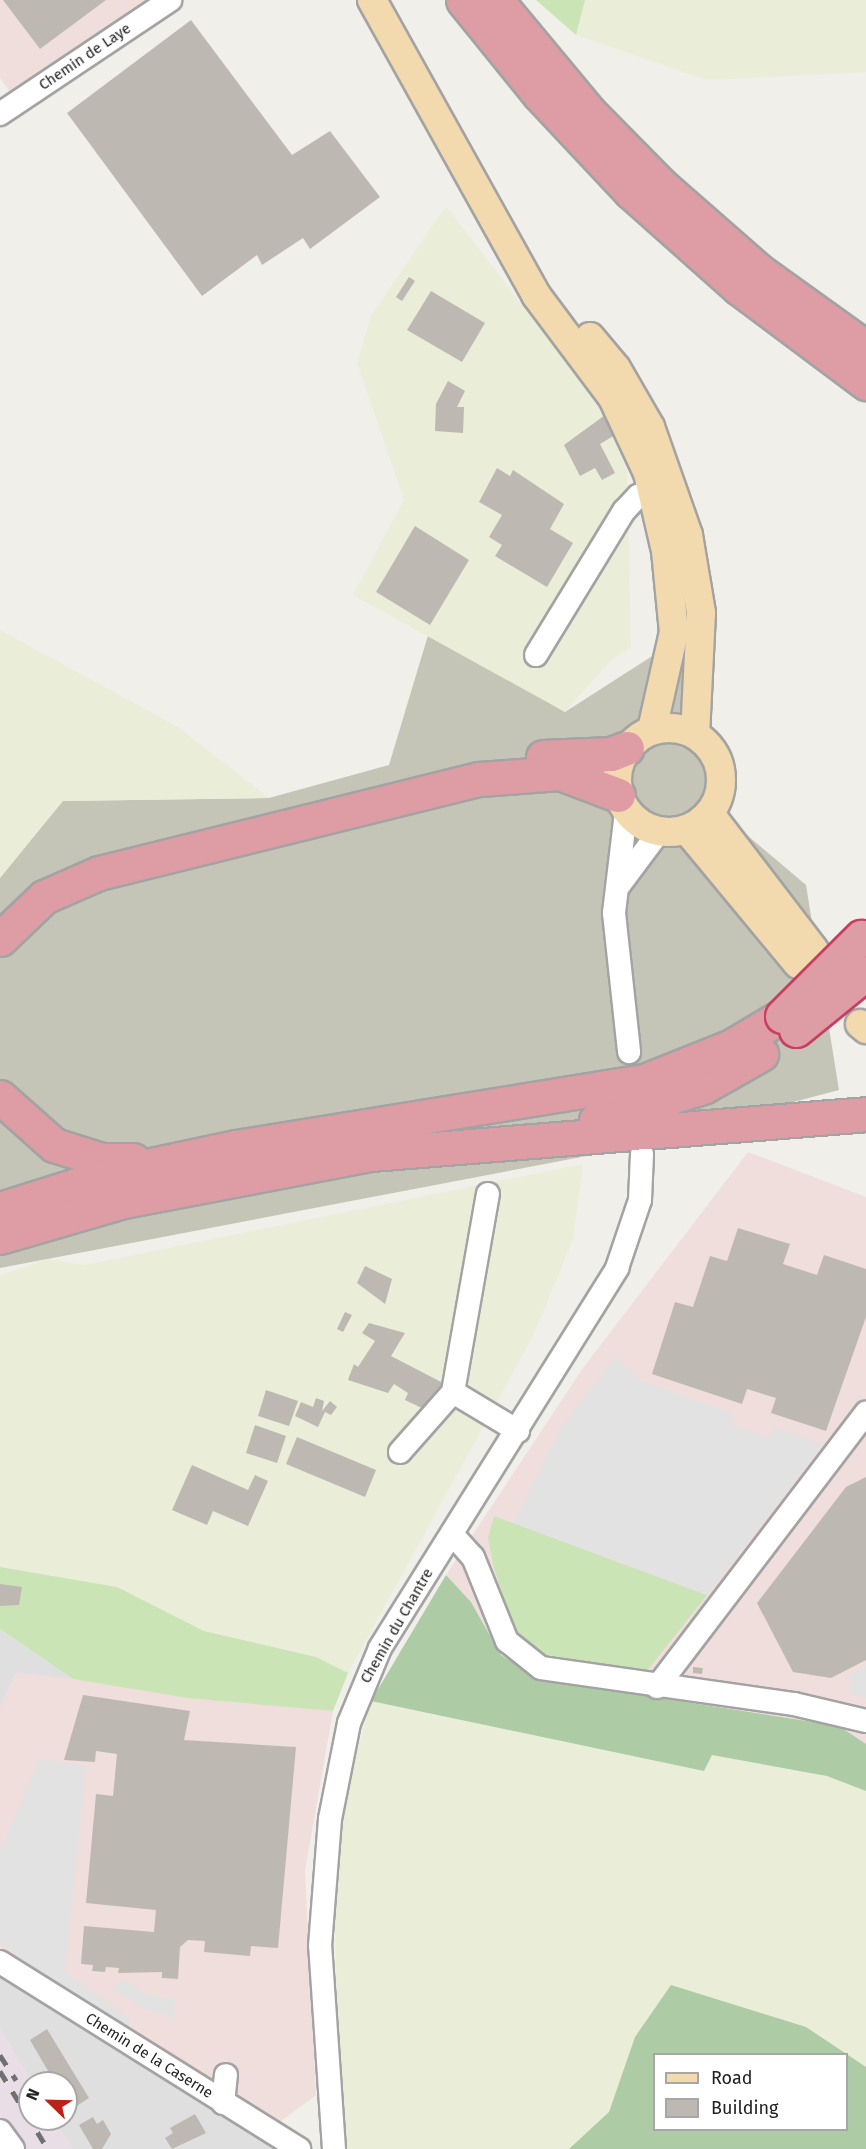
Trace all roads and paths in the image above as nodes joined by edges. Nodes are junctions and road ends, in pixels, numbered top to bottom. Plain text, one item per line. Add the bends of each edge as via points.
1 (170, 0) edge
2 (372, 0) edge
3 (386, 0) edge
4 (463, 0) edge
5 (496, 0) edge
6 (420, 80) junction
7 (0, 114) edge
8 (507, 244) junction
9 (810, 344) junction
10 (866, 348) edge
11 (866, 383) edge
12 (866, 393) edge
13 (652, 489) junction
14 (688, 535) junction
15 (536, 655) dead end
16 (695, 734) junction
17 (640, 739) junction
18 (622, 804) junction
19 (710, 814) junction
20 (687, 830) junction
21 (659, 832) junction
22 (617, 889) junction
23 (0, 908) edge
24 (0, 939) edge
25 (864, 939) edge
26 (866, 973) edge
27 (866, 991) edge
28 (795, 1028) junction
29 (629, 1052) dead end
30 (0, 1097) edge
31 (866, 1114) edge
32 (470, 1143) junction
33 (236, 1147) junction
34 (642, 1154) dead end
35 (488, 1194) dead end
36 (0, 1209) edge
37 (0, 1237) edge
38 (453, 1392) junction
39 (866, 1413) edge
40 (518, 1431) junction
41 (400, 1452) dead end
42 (452, 1534) junction
43 (657, 1687) junction
44 (866, 1721) edge
45 (0, 1962) edge
46 (226, 2075) dead end
47 (223, 2103) junction
48 (0, 2131) edge
49 (13, 2149) edge
50 (298, 2149) edge
51 (334, 2149) edge

1 - 7 street, Chemin de Laye
2 - 6 main road
3 - 6 main road
4 - 9 highway via 539,94 631,192
5 - 10 highway via 588,111 662,186 759,271
6 - 8 main road
8 - 13 main road via 536,296 613,398
8 - 14 main road via 547,285 634,396 665,463
9 - 11 highway
9 - 12 highway
13 - 14 street via 663,484
13 - 15 street via 624,511
13 - 17 main road via 674,632
14 - 16 main road via 701,613
16 - 17 main road
16 - 19 main road via 718,761 721,788
17 - 18 main road via 616,779
17 - 23 highway via 450,770 87,862 26,887
18 - 21 main road
18 - 22 street
18 - 24 highway via 560,773 480,779 91,876 29,907
19 - 20 main road
19 - 20 main road via 806,957
20 - 21 main road
21 - 22 street
22 - 29 street via 614,913
25 - 28 highway, bridge
26 - 28 highway, bridge
27 - 28 highway
28 - 32 highway via 757,1057 703,1087 621,1116
28 - 33 highway via 732,1046 644,1081
30 - 33 highway via 54,1145 102,1160
31 - 32 highway
32 - 37 highway via 268,1170 124,1201
33 - 36 highway via 114,1173
34 - 40 street, Chemin du Chantre via 640,1200 617,1268
35 - 38 street
38 - 40 street
38 - 41 street
39 - 43 street
40 - 42 street, Chemin du Chantre
42 - 43 street via 473,1557 507,1641 528,1661 554,1672
42 - 51 street, Chemin du Chantre via 363,1681 339,1761 323,1879 320,1946
43 - 44 street via 794,1704
45 - 47 street, Chemin de la Caserne
46 - 47 street
47 - 50 street, Chemin de la Caserne
48 - 49 street

